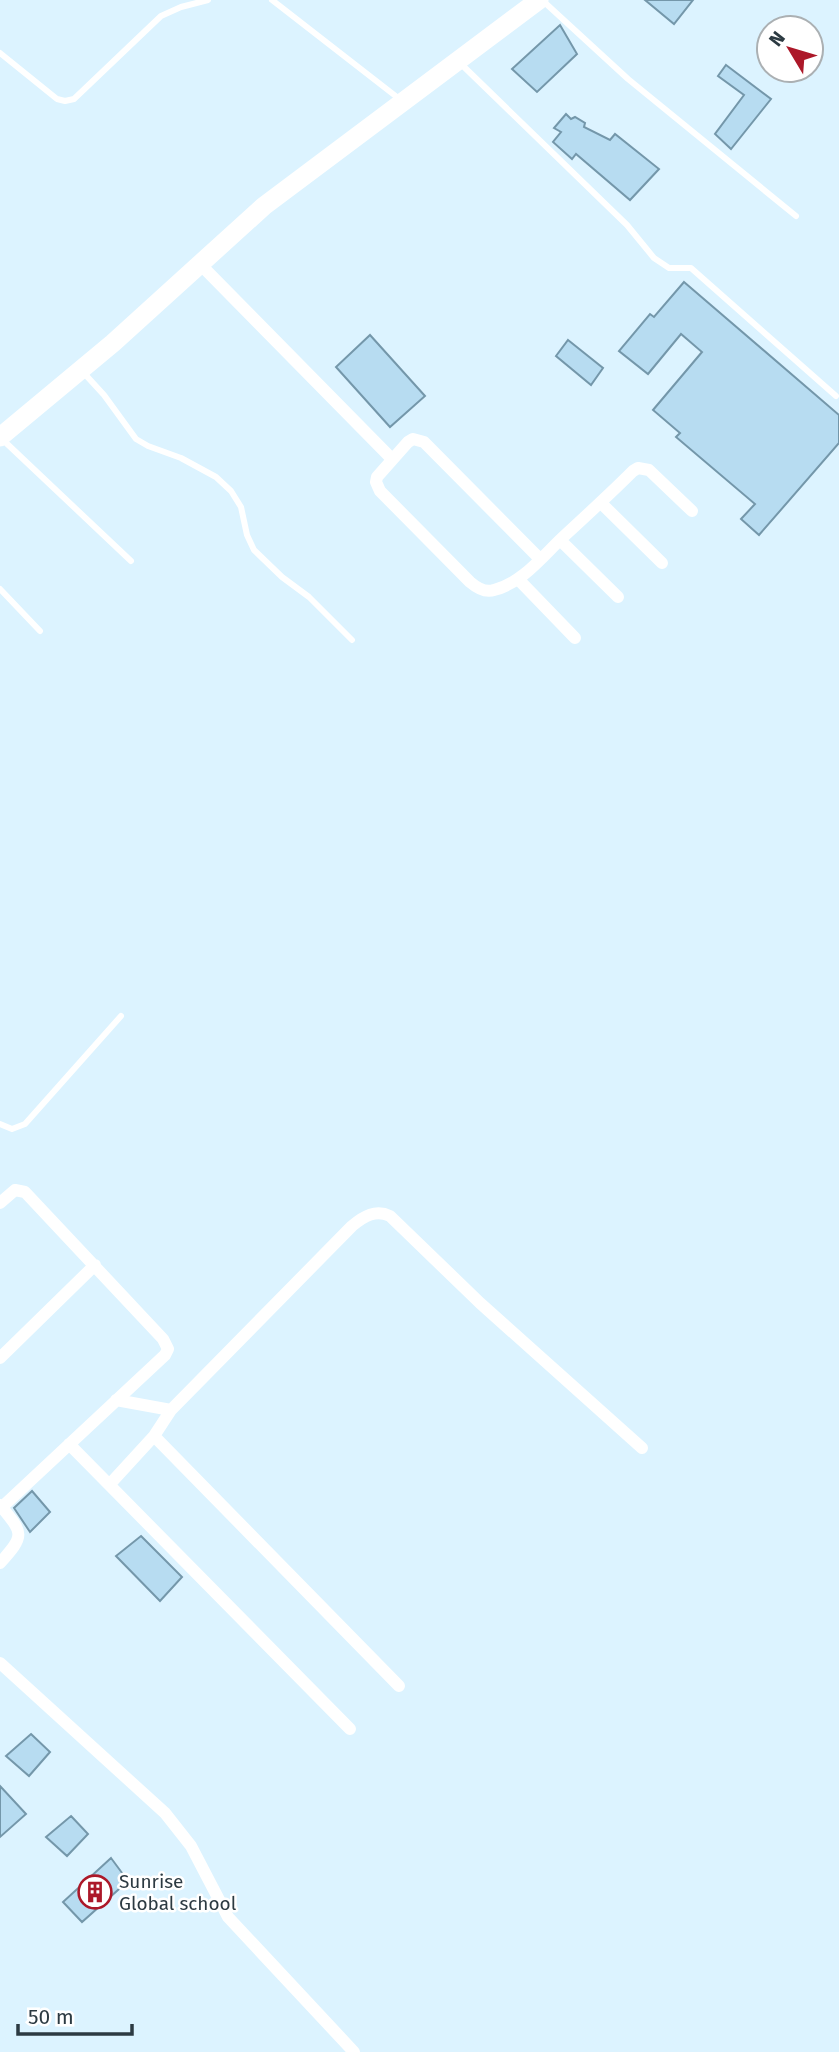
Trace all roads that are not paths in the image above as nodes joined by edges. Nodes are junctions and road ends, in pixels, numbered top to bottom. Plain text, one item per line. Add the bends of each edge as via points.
1 (208, 0) edge
2 (272, 0) edge
3 (541, 0) edge
4 (0, 53) edge
5 (458, 62) junction
6 (403, 102) junction
7 (796, 216) dead end
8 (200, 264) junction
9 (80, 370) junction
10 (836, 396) dead end
11 (0, 437) edge
12 (393, 459) junction
13 (601, 503) junction
14 (692, 511) dead end
15 (560, 540) junction
16 (540, 559) junction
17 (131, 561) dead end
18 (662, 563) dead end
19 (518, 579) junction
20 (0, 589) edge
21 (618, 597) dead end
22 (40, 631) dead end
23 (575, 638) dead end
24 (352, 640) dead end
25 (121, 1016) dead end
26 (0, 1124) edge
27 (0, 1203) edge
28 (95, 1265) junction
29 (0, 1358) edge
30 (116, 1401) junction
31 (172, 1410) junction
32 (154, 1437) junction
33 (69, 1444) junction
34 (642, 1448) dead end
35 (110, 1484) junction
36 (1, 1506) edge
37 (0, 1563) edge
38 (0, 1663) edge
39 (399, 1686) dead end
40 (350, 1729) dead end
41 (354, 2052) edge

1 - 4 lane via 161,16 74,99 57,99
2 - 6 lane
3 - 5 main road
3 - 7 lane via 628,79
5 - 6 main road
5 - 10 lane via 627,225 654,258 669,268 691,268
6 - 8 main road via 264,206
8 - 9 main road
8 - 12 street
9 - 11 main road
9 - 24 lane via 136,439 216,477 231,491 241,507 254,550
11 - 17 lane
12 - 16 street via 414,439 424,442
12 - 19 street via 377,477 377,487 470,582 489,591
13 - 14 street via 633,471 644,468
13 - 15 street
13 - 18 street
15 - 16 street
15 - 21 street
16 - 19 street
19 - 23 street
20 - 22 lane
25 - 26 lane via 24,1124 12,1129
27 - 28 street via 15,1190 25,1192
28 - 29 street
28 - 30 street via 168,1349
30 - 31 street
30 - 33 street
31 - 32 street
31 - 34 street via 352,1226 378,1213 390,1216
32 - 35 street
32 - 39 street
33 - 35 street
33 - 36 street
35 - 40 street
36 - 37 street via 20,1536
38 - 41 street via 165,1813 191,1846 228,1917

